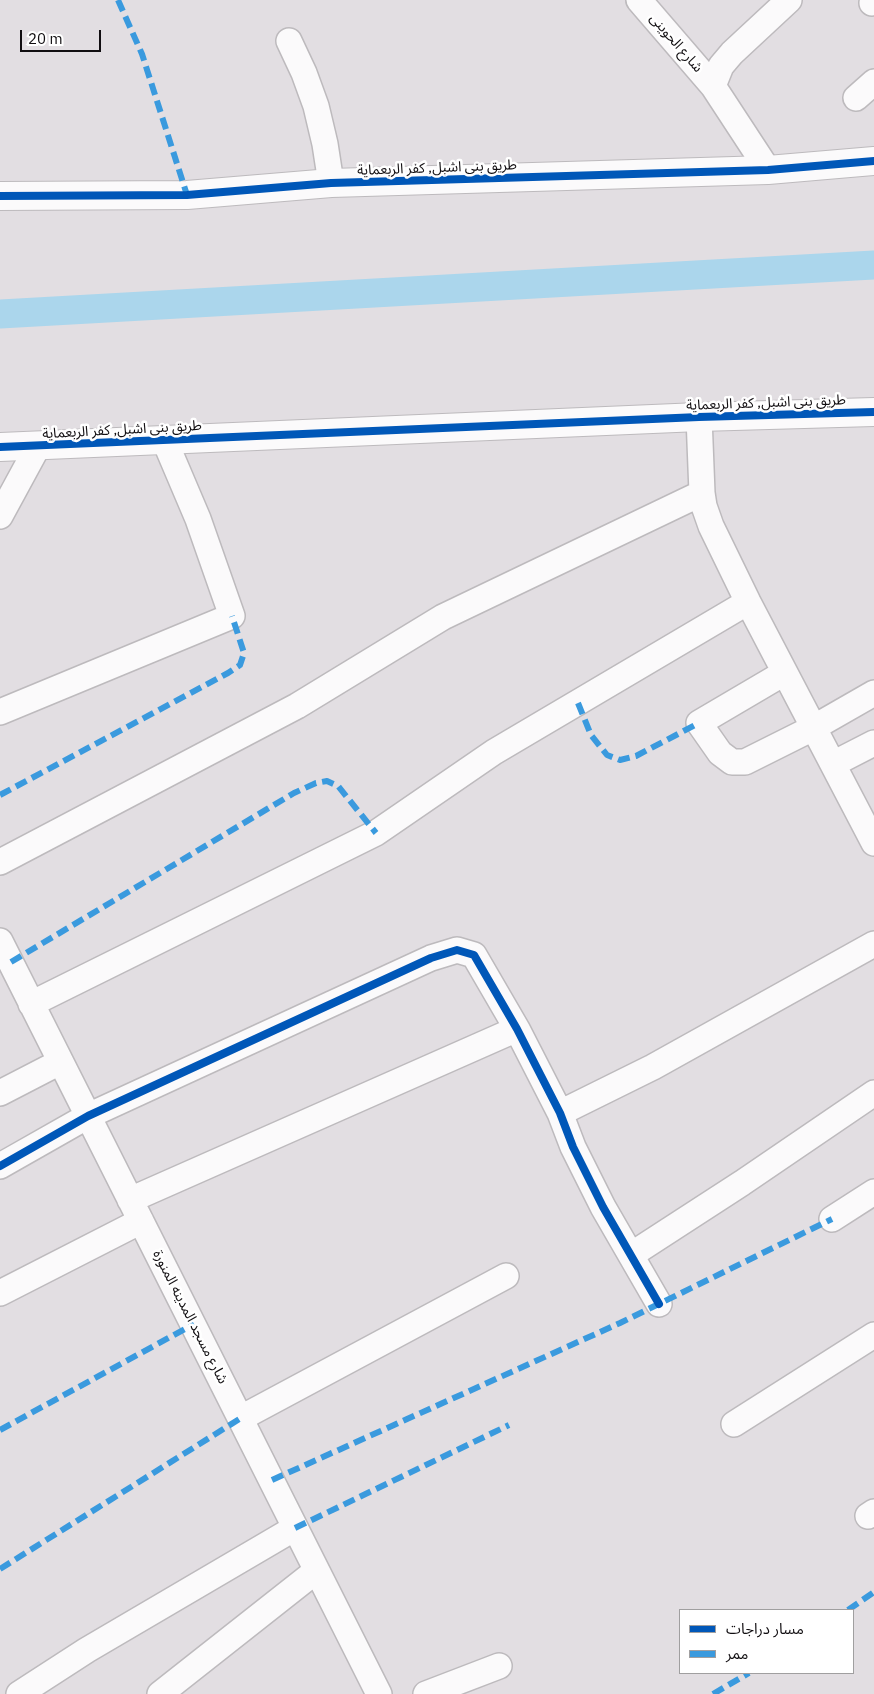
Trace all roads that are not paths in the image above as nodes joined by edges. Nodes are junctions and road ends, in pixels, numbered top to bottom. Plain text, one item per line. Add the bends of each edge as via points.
1 (639, 0) edge
2 (789, 0) edge
3 (289, 41) dead end
4 (713, 86) junction
5 (874, 161) edge
6 (768, 170) junction
7 (331, 183) junction
8 (0, 196) edge
9 (874, 412) edge
10 (699, 417) junction
11 (164, 439) junction
12 (38, 446) junction
13 (0, 448) edge
14 (702, 493) junction
15 (0, 516) edge
16 (748, 602) junction
17 (784, 673) junction
18 (874, 693) edge
19 (0, 712) edge
20 (813, 728) junction
21 (874, 743) edge
22 (833, 764) junction
23 (874, 843) edge
24 (0, 862) edge
25 (874, 944) edge
26 (4, 957) edge
27 (30, 1004) junction
28 (517, 1029) junction
29 (60, 1062) junction
30 (0, 1093) edge
31 (874, 1093) edge
32 (560, 1113) junction
33 (88, 1116) junction
34 (0, 1166) edge
35 (874, 1192) edge
36 (136, 1210) junction
37 (832, 1219) dead end
38 (631, 1255) junction
39 (506, 1276) dead end
40 (0, 1293) edge
41 (659, 1304) dead end
42 (874, 1335) edge
43 (241, 1418) junction
44 (734, 1424) dead end
45 (295, 1528) junction
46 (316, 1571) junction
47 (499, 1666) dead end
48 (19, 1694) edge
49 (160, 1694) edge
50 (379, 1694) edge
51 (426, 1694) edge

1 - 4 street, شارع الحوينى
2 - 4 street via 732,53 721,66
3 - 7 street via 316,106 326,144
4 - 6 street, شارع الحوينى
5 - 6 street, طريق بنى اشبل, كفر الربعماية
6 - 7 street, طريق بنى اشبل, كفر الربعماية
7 - 8 street, طريق بنى اشبل, كفر الربعماية via 186,195
9 - 10 street, طريق بنى اشبل, كفر الربعماية
10 - 11 street, طريق بنى اشبل, كفر الربعماية
10 - 14 street
11 - 12 street, طريق بنى اشبل, كفر الربعماية
11 - 19 street via 198,520 232,616
12 - 13 street, طريق بنى اشبل, كفر الربعماية
12 - 15 street
14 - 16 street via 711,526
14 - 24 street via 443,617 297,706
16 - 17 street
16 - 27 street via 494,752 376,833
17 - 20 street
17 - 20 street via 699,723 720,753 732,762 746,762
18 - 20 street
20 - 22 street
21 - 22 street
22 - 23 street
25 - 32 street via 653,1067
26 - 27 street, شارع مسجد المدينه المنورة
27 - 29 street, شارع مسجد المدينه المنورة
28 - 32 street
28 - 33 street via 474,955 457,950 431,958
28 - 36 street
29 - 30 street
29 - 33 street, شارع مسجد المدينه المنورة
31 - 38 street
32 - 38 street via 603,1207
33 - 34 street
33 - 36 street, شارع مسجد المدينه المنورة
35 - 37 street
36 - 40 street
36 - 43 street, شارع مسجد المدينه المنورة
38 - 41 street
39 - 43 street
42 - 44 street
43 - 45 street, شارع مسجد المدينه المنورة
45 - 46 street, شارع مسجد المدينه المنورة
45 - 48 street via 87,1650
46 - 49 street
46 - 50 street, شارع مسجد المدينه المنورة
47 - 51 street

